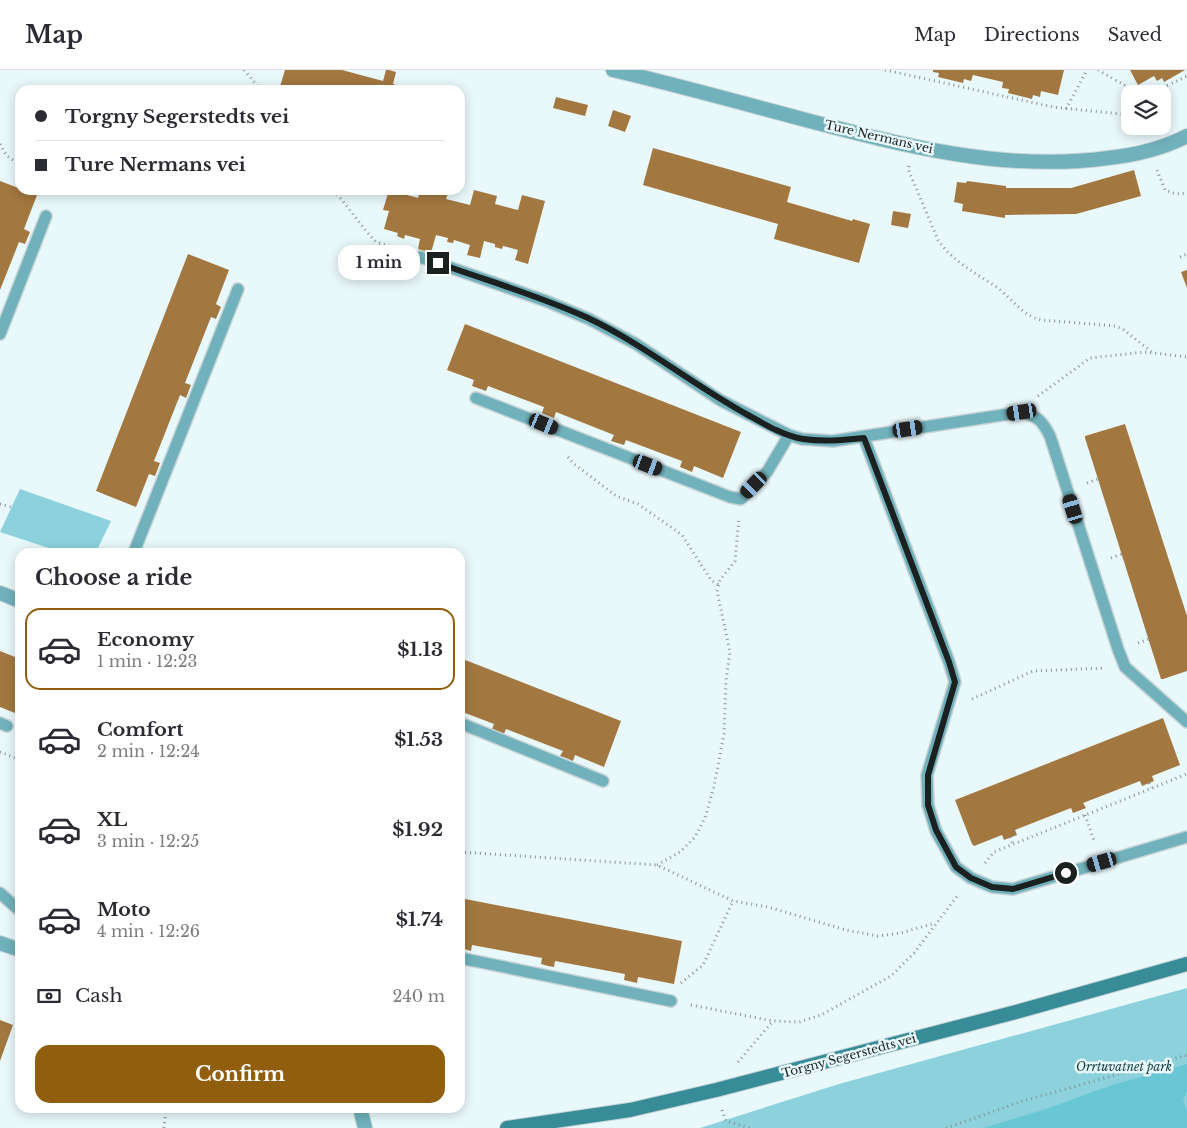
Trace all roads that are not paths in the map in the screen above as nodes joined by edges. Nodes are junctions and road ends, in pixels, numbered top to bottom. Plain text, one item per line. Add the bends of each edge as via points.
1 (612, 70) edge
2 (635, 73) edge
3 (1187, 136) edge
4 (46, 216) dead end
5 (420, 257) road end
6 (238, 289) dead end
7 (0, 334) edge
8 (476, 398) dead end
9 (789, 435) junction
10 (864, 438) junction
11 (136, 548) edge
12 (0, 593) edge
13 (15, 599) edge
14 (1187, 722) edge
15 (465, 726) edge
16 (603, 781) dead end
17 (1187, 837) edge
18 (0, 893) edge
19 (15, 906) edge
20 (0, 943) edge
21 (15, 948) edge
22 (465, 959) edge
23 (1187, 964) edge
24 (671, 1001) road end
25 (361, 1113) edge
26 (365, 1128) edge
27 (507, 1128) edge

1 - 2 street, Ture Nermans vei
2 - 3 street, Ture Nermans vei via 884,140 989,159 1042,163 1086,161 1138,154
4 - 7 lane
5 - 9 lane via 589,318 636,344 720,400
6 - 11 lane
8 - 9 lane via 741,499 767,472
9 - 10 lane via 833,441
10 - 14 lane via 1022,412 1036,416 1050,436 1125,667
10 - 17 lane via 955,682 928,775 928,805 936,830 956,867 992,887 1013,889
12 - 13 street
15 - 16 lane
18 - 19 lane
20 - 21 street
22 - 24 lane
23 - 27 main road, Torgny Segerstedts vei via 716,1090 630,1110
25 - 26 street

